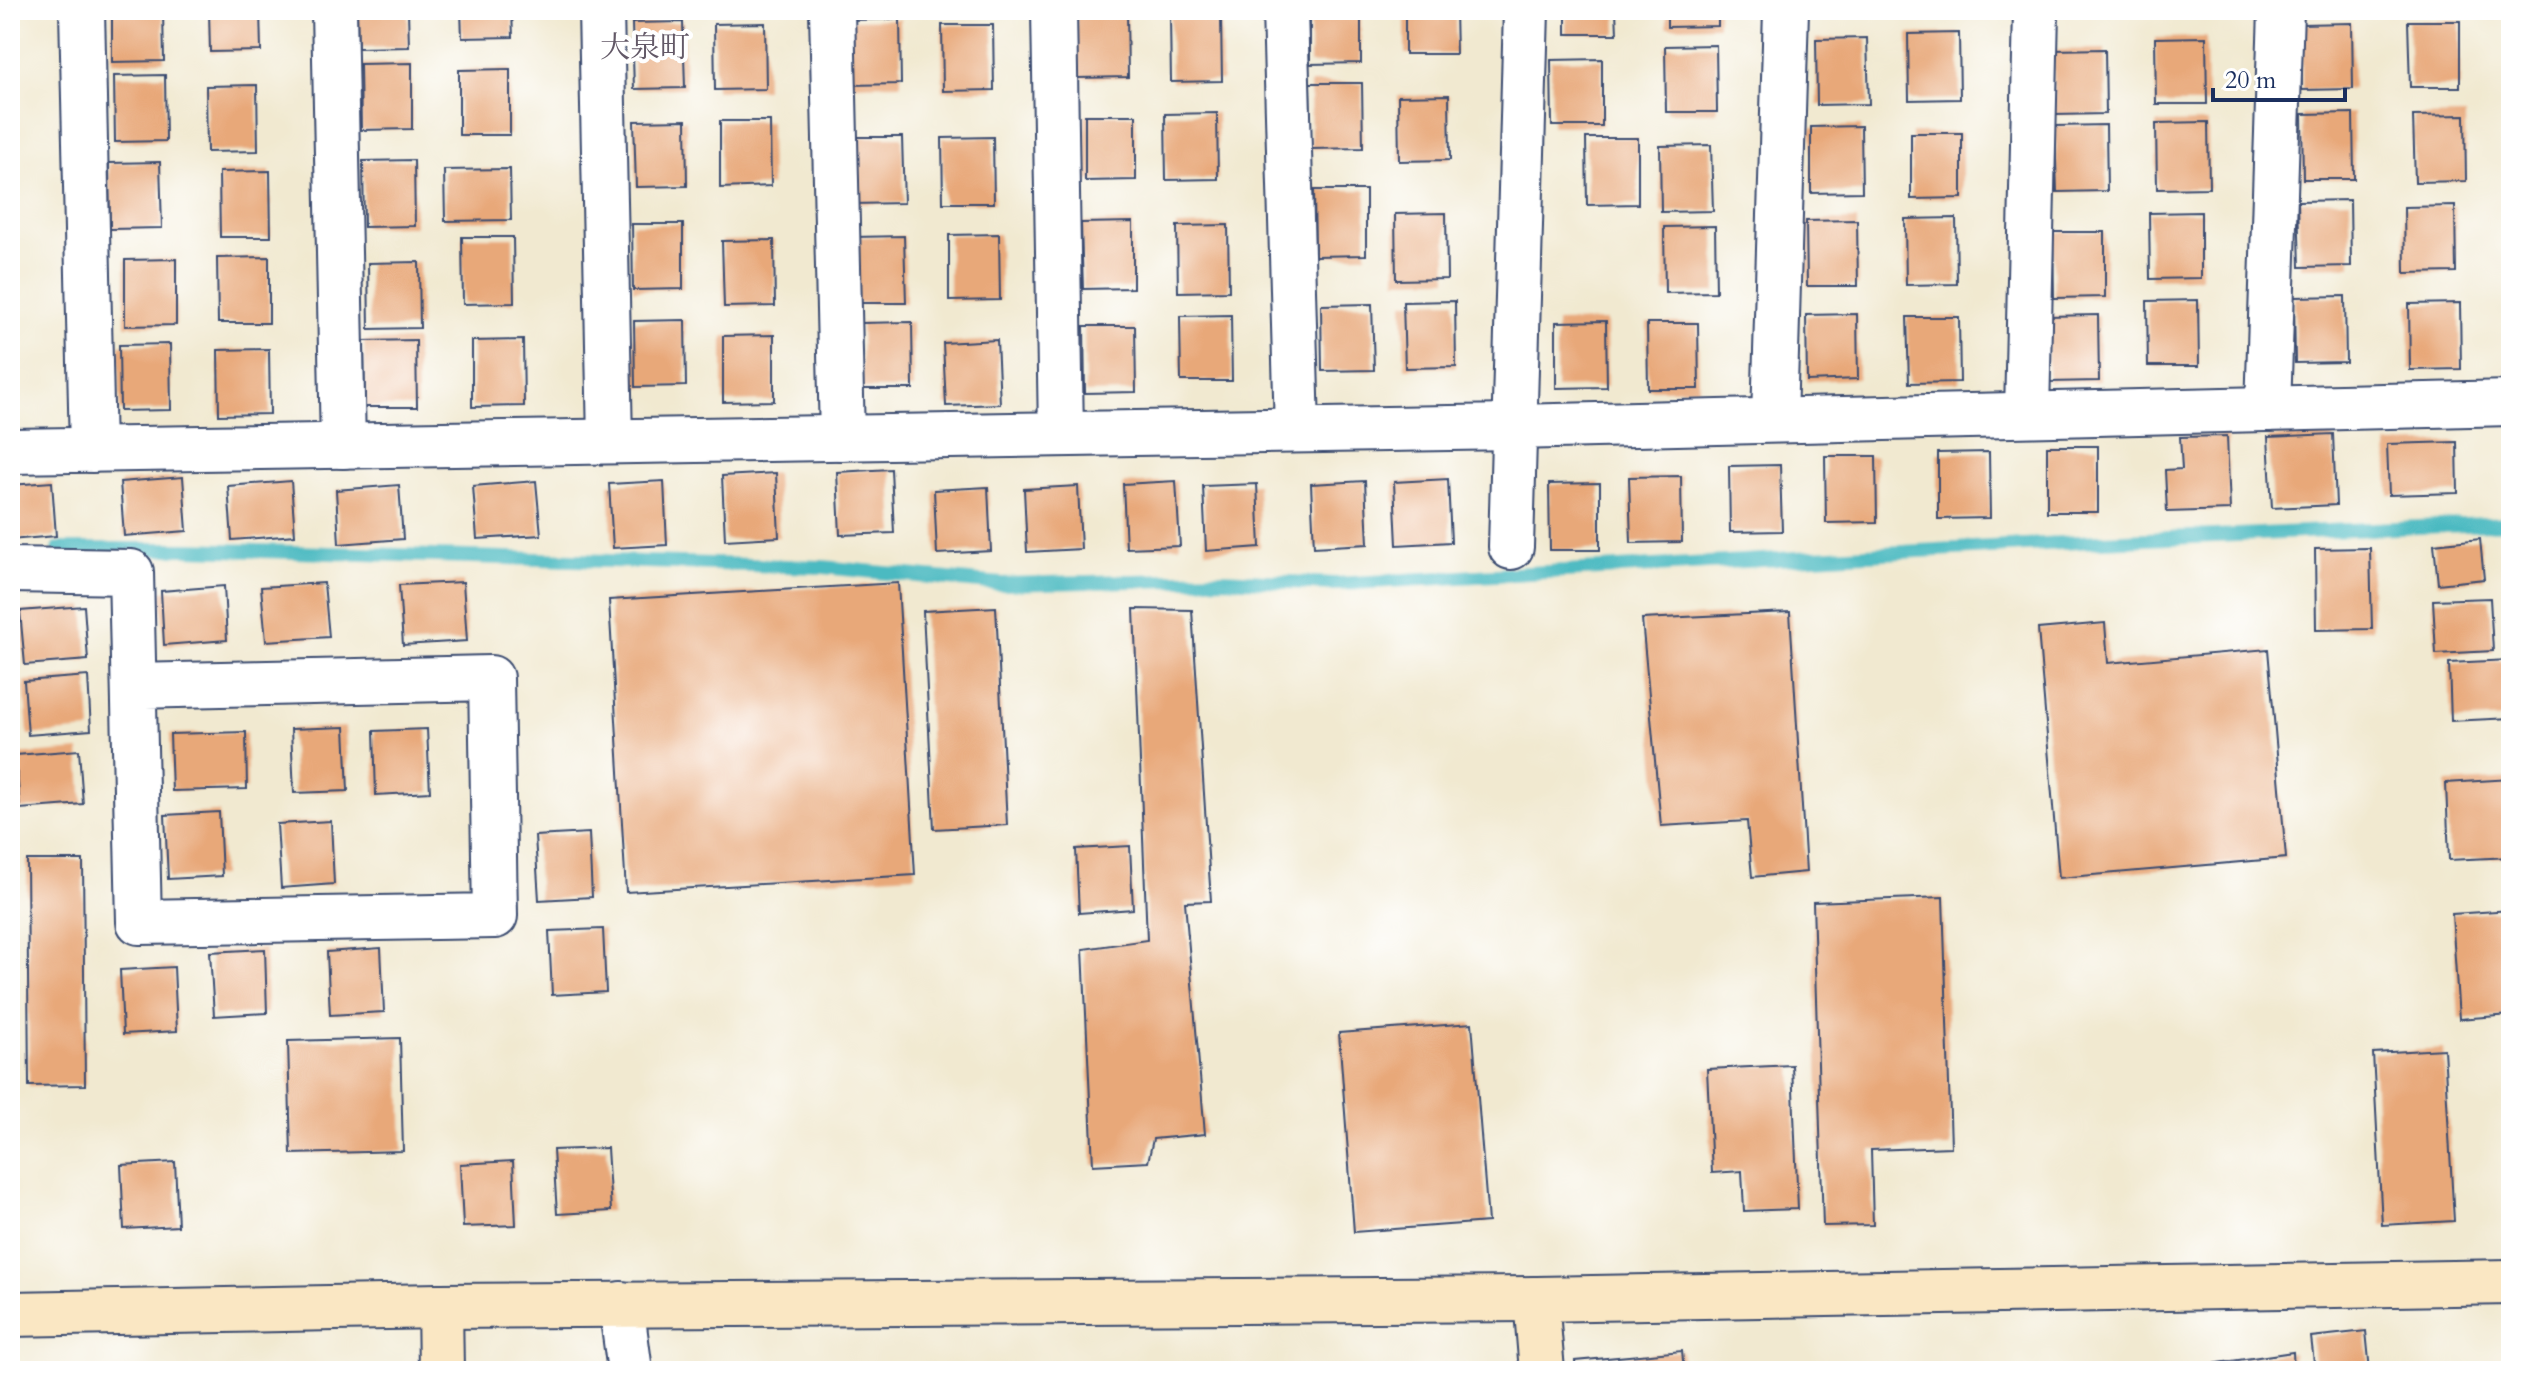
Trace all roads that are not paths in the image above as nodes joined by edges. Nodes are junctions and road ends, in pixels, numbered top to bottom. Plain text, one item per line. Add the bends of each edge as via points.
1 (82, 10) edge
2 (334, 10) edge
3 (601, 10) edge
4 (832, 10) edge
5 (1054, 10) edge
6 (1285, 10) edge
7 (1526, 10) edge
8 (1786, 10) edge
9 (2036, 10) edge
10 (2281, 10) edge
11 (2511, 403) edge
12 (2268, 409) junction
13 (2027, 414) junction
14 (1774, 420) junction
15 (1513, 427) junction
16 (1297, 430) junction
17 (1061, 434) junction
18 (842, 438) junction
19 (610, 441) junction
20 (343, 446) junction
21 (92, 450) junction
22 (10, 451) edge
23 (1511, 547) dead end
24 (10, 570) edge
25 (134, 686) junction
26 (2511, 1282) edge
27 (1536, 1299) junction
28 (621, 1304) junction
29 (440, 1306) junction
30 (10, 1314) edge
31 (441, 1371) edge
32 (630, 1371) edge
33 (1542, 1371) edge

1 - 21 street
2 - 20 street
3 - 19 street
4 - 18 street
5 - 17 street
6 - 16 street
7 - 15 street
8 - 14 street
9 - 13 street
10 - 12 street
11 - 12 street
12 - 13 street
13 - 14 street
14 - 15 street
15 - 16 street
15 - 23 street
16 - 17 street
17 - 18 street
18 - 19 street
19 - 20 street
20 - 21 street
21 - 22 street
24 - 25 street via 131,572
25 - 25 street via 491,678 495,916 139,922
26 - 27 street
27 - 28 street
27 - 33 street
28 - 29 street
28 - 32 street
29 - 30 street
29 - 31 street

